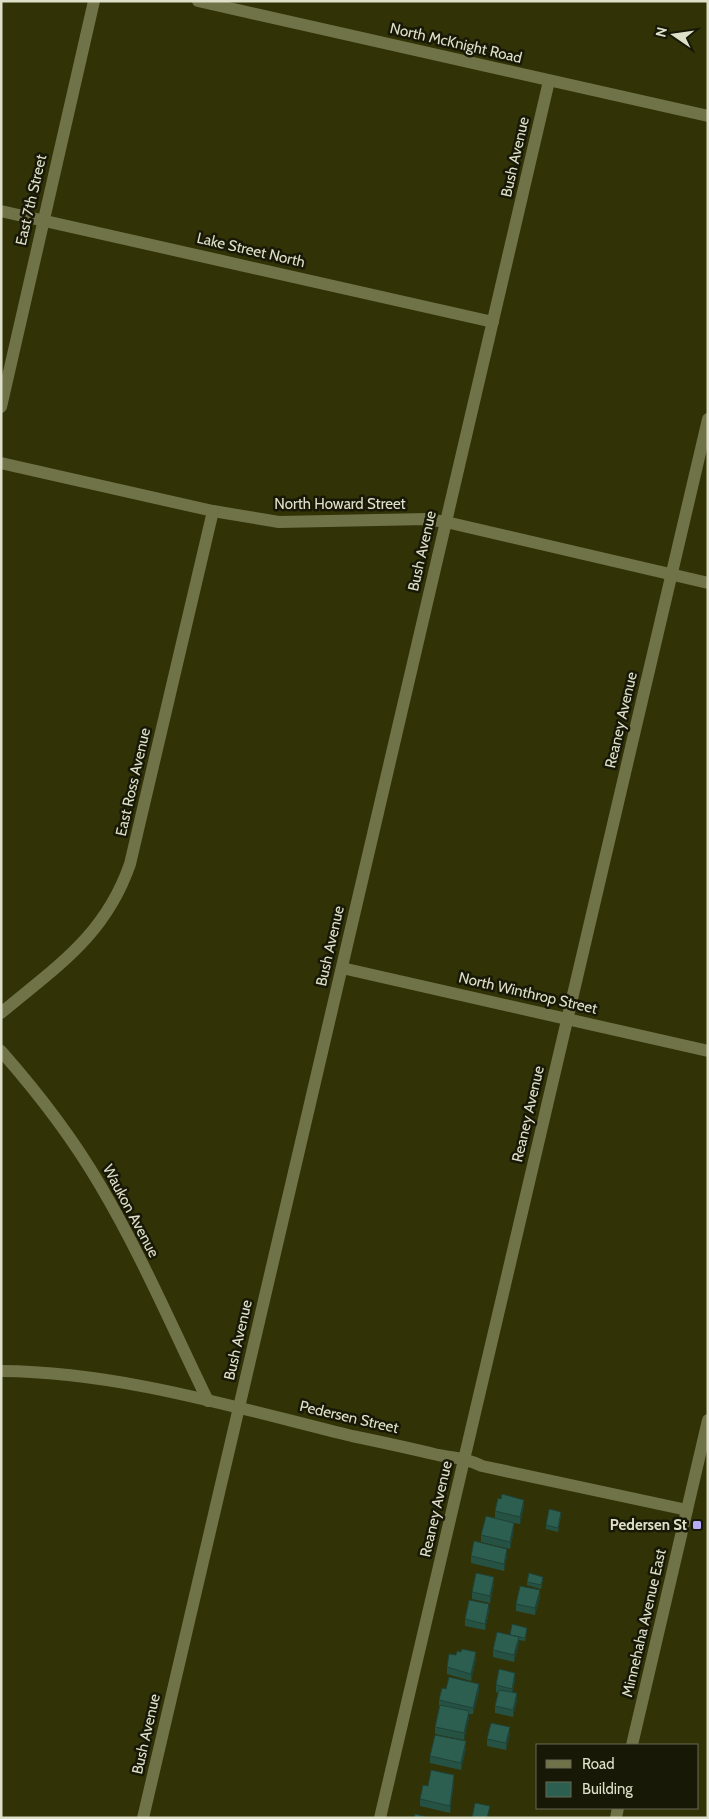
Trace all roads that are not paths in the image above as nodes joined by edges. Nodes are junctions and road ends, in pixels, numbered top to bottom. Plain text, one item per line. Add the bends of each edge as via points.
1 (94, 1) edge
2 (198, 1) edge
3 (549, 81) junction
4 (708, 116) edge
5 (1, 210) edge
6 (44, 219) junction
7 (493, 322) junction
8 (1, 407) edge
9 (708, 419) edge
10 (1, 464) edge
11 (213, 511) junction
12 (446, 522) junction
13 (672, 575) junction
14 (708, 583) edge
15 (342, 968) junction
16 (1, 1013) edge
17 (567, 1019) junction
18 (1, 1051) edge
19 (708, 1051) edge
20 (1, 1371) edge
21 (208, 1401) junction
22 (239, 1409) junction
23 (708, 1420) edge
24 (464, 1458) junction
25 (687, 1510) junction
26 (632, 1744) edge
27 (143, 1818) edge
28 (380, 1818) edge

1 - 6 street, East 7th Street
2 - 3 street, North McKnight Road
3 - 4 street, North McKnight Road
3 - 7 street, Bush Avenue
5 - 6 street, Lake Street North
6 - 7 street, Lake Street North
6 - 8 street, East 7th Street
7 - 12 street, Bush Avenue
9 - 13 street, Reaney Avenue
10 - 11 street, North Howard Street
11 - 12 street, North Howard Street via 278,522 426,519
11 - 16 street, East Ross Avenue via 124,882 111,907 80,947
12 - 13 street, North Howard Street
12 - 15 street, Bush Avenue
13 - 14 street, North Howard Street
13 - 17 street, Reaney Avenue
15 - 17 street, North Winthrop Street
15 - 22 street, Bush Avenue
17 - 19 street, North Winthrop Street
17 - 24 street, Reaney Avenue
18 - 21 street, Waukon Avenue via 40,1097 100,1184
20 - 21 street, Pedersen Street via 106,1380
21 - 22 street, Pedersen Street
22 - 24 street, Pedersen Street
22 - 27 street, Bush Avenue
23 - 25 street, Minnehaha Avenue East
24 - 25 street, Pedersen Street via 482,1466
24 - 28 street, Reaney Avenue
25 - 26 street, Minnehaha Avenue East

